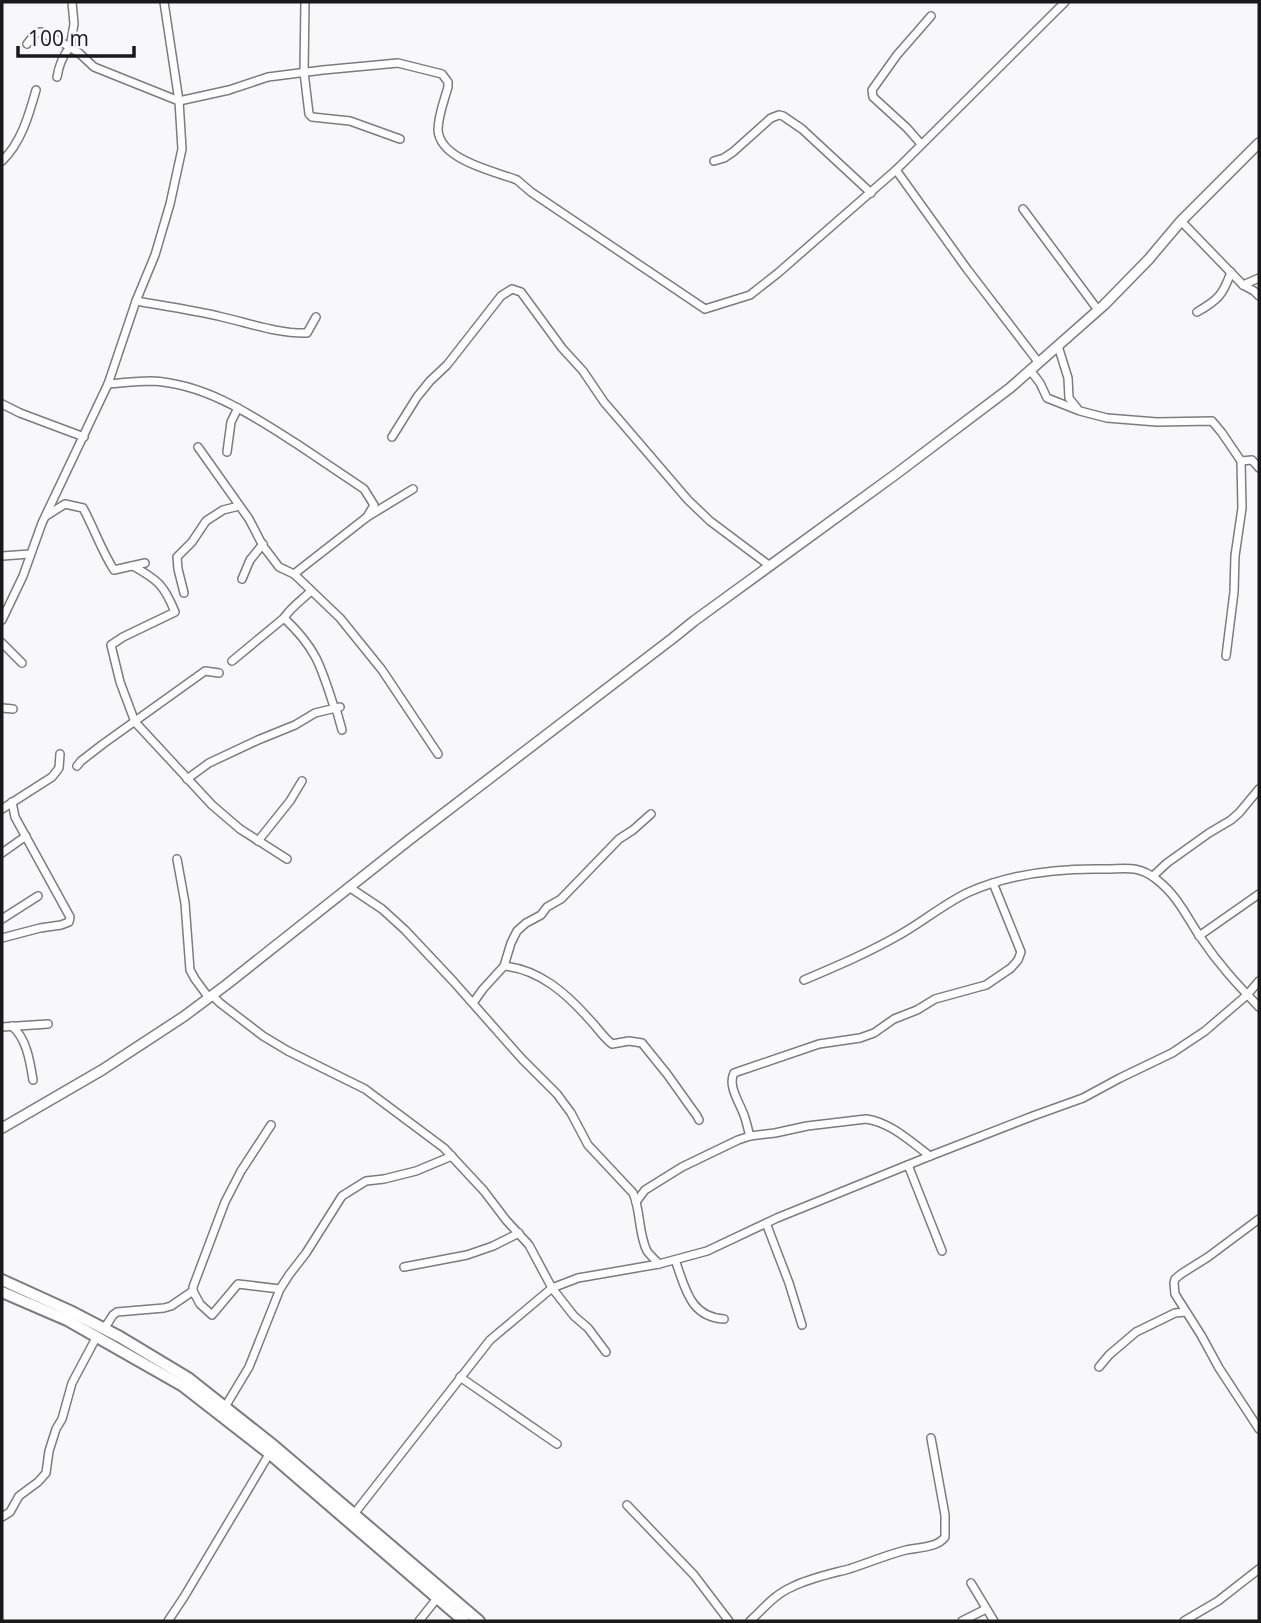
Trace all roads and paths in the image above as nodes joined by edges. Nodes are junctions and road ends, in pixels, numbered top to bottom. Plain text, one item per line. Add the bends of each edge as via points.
1 (72, 2) edge
2 (164, 2) edge
3 (305, 2) edge
4 (1065, 2) edge
5 (930, 16) dead end
6 (27, 44) dead end
7 (70, 47) junction
8 (304, 72) junction
9 (57, 77) dead end
10 (36, 90) dead end
11 (179, 101) junction
12 (400, 139) dead end
13 (1259, 143) edge
14 (921, 144) junction
15 (2, 161) edge
16 (714, 161) dead end
17 (896, 170) junction
18 (871, 193) junction
19 (1023, 209) dead end
20 (1181, 221) junction
21 (1231, 272) junction
22 (1259, 278) edge
23 (1243, 285) junction
24 (1257, 293) edge
25 (136, 301) junction
26 (1098, 310) junction
27 (1197, 312) dead end
28 (316, 317) dead end
29 (1058, 346) junction
30 (1038, 363) junction
31 (1030, 370) junction
32 (108, 384) junction
33 (2, 404) edge
34 (238, 408) junction
35 (1080, 411) junction
36 (84, 437) junction
37 (392, 437) dead end
38 (198, 447) dead end
39 (227, 452) dead end
40 (1241, 461) junction
41 (1259, 468) edge
42 (413, 489) dead end
43 (239, 506) junction
44 (45, 516) junction
45 (368, 517) junction
46 (262, 544) junction
47 (30, 554) junction
48 (2, 556) edge
49 (145, 563) dead end
50 (770, 565) junction
51 (133, 566) junction
52 (294, 574) junction
53 (242, 579) dead end
54 (311, 591) junction
55 (184, 593) dead end
56 (284, 618) junction
57 (2, 620) edge
58 (2, 643) edge
59 (1226, 656) dead end
60 (232, 662) dead end
61 (22, 663) dead end
62 (219, 673) dead end
63 (337, 707) junction
64 (2, 708) edge
65 (13, 709) dead end
66 (135, 722) junction
67 (342, 730) dead end
68 (60, 754) dead end
69 (438, 754) dead end
70 (77, 766) dead end
71 (187, 779) junction
72 (302, 781) dead end
73 (1259, 789) edge
74 (12, 802) junction
75 (2, 808) edge
76 (652, 814) dead end
77 (26, 836) junction
78 (258, 841) junction
79 (2, 853) edge
80 (177, 859) dead end
81 (287, 859) dead end
82 (1153, 876) junction
83 (993, 883) junction
84 (349, 887) junction
85 (1259, 894) edge
86 (38, 895) dead end
87 (2, 919) edge
88 (1199, 936) junction
89 (2, 938) edge
90 (504, 966) junction
91 (804, 980) dead end
92 (1259, 981) edge
93 (1247, 995) junction
94 (210, 996) junction
95 (473, 1003) junction
96 (1259, 1007) edge
97 (48, 1024) dead end
98 (12, 1026) junction
99 (2, 1027) edge
100 (33, 1080) dead end
101 (699, 1121) dead end
102 (271, 1125) dead end
103 (2, 1128) edge
104 (750, 1136) junction
105 (452, 1156) junction
106 (930, 1156) junction
107 (908, 1165) junction
108 (645, 1190) junction
109 (632, 1192) junction
110 (636, 1202) junction
111 (1259, 1219) edge
112 (766, 1223) junction
113 (519, 1233) junction
114 (647, 1250) junction
115 (942, 1251) dead end
116 (675, 1260) junction
117 (659, 1264) junction
118 (404, 1267) dead end
119 (639, 1268) junction
120 (2, 1280) edge
121 (552, 1288) junction
122 (280, 1289) junction
123 (193, 1291) junction
124 (2, 1292) edge
125 (1181, 1303) junction
126 (1186, 1312) junction
127 (1175, 1313) junction
128 (724, 1319) dead end
129 (802, 1325) dead end
130 (101, 1332) junction
131 (606, 1352) dead end
132 (1099, 1367) dead end
133 (460, 1377) junction
134 (225, 1407) junction
135 (1259, 1429) edge
136 (931, 1438) dead end
137 (557, 1444) dead end
138 (272, 1450) junction
139 (627, 1505) dead end
140 (354, 1514) junction
141 (2, 1517) edge
142 (1259, 1569) edge
143 (971, 1583) dead end
144 (440, 1593) junction
145 (986, 1609) junction
146 (168, 1621) edge
147 (419, 1621) edge
148 (464, 1621) edge
149 (480, 1621) edge
150 (729, 1621) edge
151 (750, 1621) edge
152 (962, 1621) edge
153 (994, 1621) edge
154 (1184, 1621) edge

1 - 7 street
2 - 11 street
3 - 8 street
4 - 14 street
5 - 14 street via 872,93
6 - 7 street via 41,32
7 - 9 street
7 - 11 street via 94,67
8 - 11 street
8 - 12 street via 310,116 350,121
8 - 18 street via 398,62 442,74 448,87 438,132 459,159 523,184 705,309 761,288
10 - 15 street via 17,143
11 - 25 street via 182,149 155,255
13 - 20 street
14 - 17 street
16 - 18 street via 733,152 779,115 802,129
17 - 18 street
17 - 30 street
19 - 26 street
20 - 21 street
20 - 26 street
21 - 23 street
21 - 27 street via 1224,291
22 - 23 street
22 - 24 street
23 - 24 street
25 - 28 street via 300,333 307,332
25 - 32 street
26 - 29 street
29 - 30 street
29 - 35 street via 1069,398
30 - 31 street
31 - 35 street via 1048,398
31 - 50 street
32 - 34 street via 150,381 178,385
32 - 36 street
33 - 36 street
34 - 39 street
34 - 45 street via 364,489 374,505
35 - 40 street via 1157,422 1212,421
36 - 44 street
37 - 50 street via 430,381 501,296 515,289 688,500
38 - 43 street
40 - 41 street via 1252,460
40 - 59 street via 1242,508
42 - 45 street
43 - 46 street
43 - 55 street via 206,522 177,558
44 - 47 street
44 - 51 street via 65,504 83,508 114,570
45 - 52 street
46 - 52 street via 279,566
46 - 53 street
47 - 48 street
47 - 57 street
49 - 51 street
50 - 84 street
51 - 66 street via 156,579 175,612 111,645
52 - 54 street
54 - 56 street
54 - 69 street via 340,618 382,670
56 - 60 street
56 - 63 street via 316,656
58 - 61 street
62 - 66 street via 205,671
63 - 67 street
63 - 71 street via 209,763
64 - 65 street
66 - 70 street
66 - 71 street
68 - 74 street via 59,768 52,777
71 - 78 street via 240,830
72 - 78 street
73 - 82 street via 1231,820
74 - 75 street
74 - 77 street
76 - 90 street via 619,839 561,899 517,931
77 - 79 street
77 - 89 street via 70,920
78 - 81 street
80 - 94 street via 190,970
82 - 83 street via 1137,868 1068,869
82 - 88 street via 1175,898
83 - 91 street via 868,952
83 - 104 street via 1021,952 1011,968 986,985 936,999 874,1033 820,1044 734,1073 732,1086
84 - 94 street
84 - 95 street via 405,930
85 - 88 street
86 - 87 street
88 - 93 street
90 - 95 street
90 - 101 street via 536,975 560,990 612,1044 642,1043
92 - 93 street
93 - 96 street
93 - 106 street via 1171,1053 1083,1098
94 - 103 street via 102,1070
94 - 105 street via 262,1036 365,1089
95 - 109 street via 557,1094 588,1145
97 - 98 street
98 - 99 street
98 - 100 street via 25,1045
102 - 123 street via 225,1202
104 - 106 street via 866,1119 882,1123
104 - 108 street via 697,1159
105 - 113 street
105 - 122 street via 416,1171 366,1181 342,1196
106 - 107 street
107 - 112 street
107 - 115 street
108 - 109 street
108 - 110 street
109 - 110 street
110 - 114 street
111 - 125 street via 1175,1279
112 - 116 street via 707,1251
112 - 129 street
113 - 118 street via 467,1255
113 - 121 street
114 - 117 street
114 - 119 street
116 - 117 street
116 - 128 street via 694,1304 707,1316
117 - 119 street
119 - 121 street via 578,1278
120 - 130 main road via 70,1311
121 - 131 street
121 - 133 street via 490,1340
122 - 123 street via 238,1284 212,1315
122 - 134 street via 249,1367
123 - 130 street via 164,1308 117,1312
124 - 130 main road
125 - 126 street
125 - 127 street
126 - 127 street
126 - 135 street
127 - 132 street via 1128,1337
130 - 134 main road via 188,1378
130 - 138 main road
130 - 141 street via 72,1383 46,1473
133 - 137 street
133 - 140 street
134 - 138 main road
136 - 151 street via 945,1515 944,1540 792,1586
138 - 140 main road
138 - 144 main road
138 - 146 street
139 - 150 street via 694,1575
140 - 144 main road
142 - 154 street via 1219,1601
143 - 145 street
144 - 147 street
144 - 148 main road
144 - 149 main road
145 - 152 street
145 - 153 street

